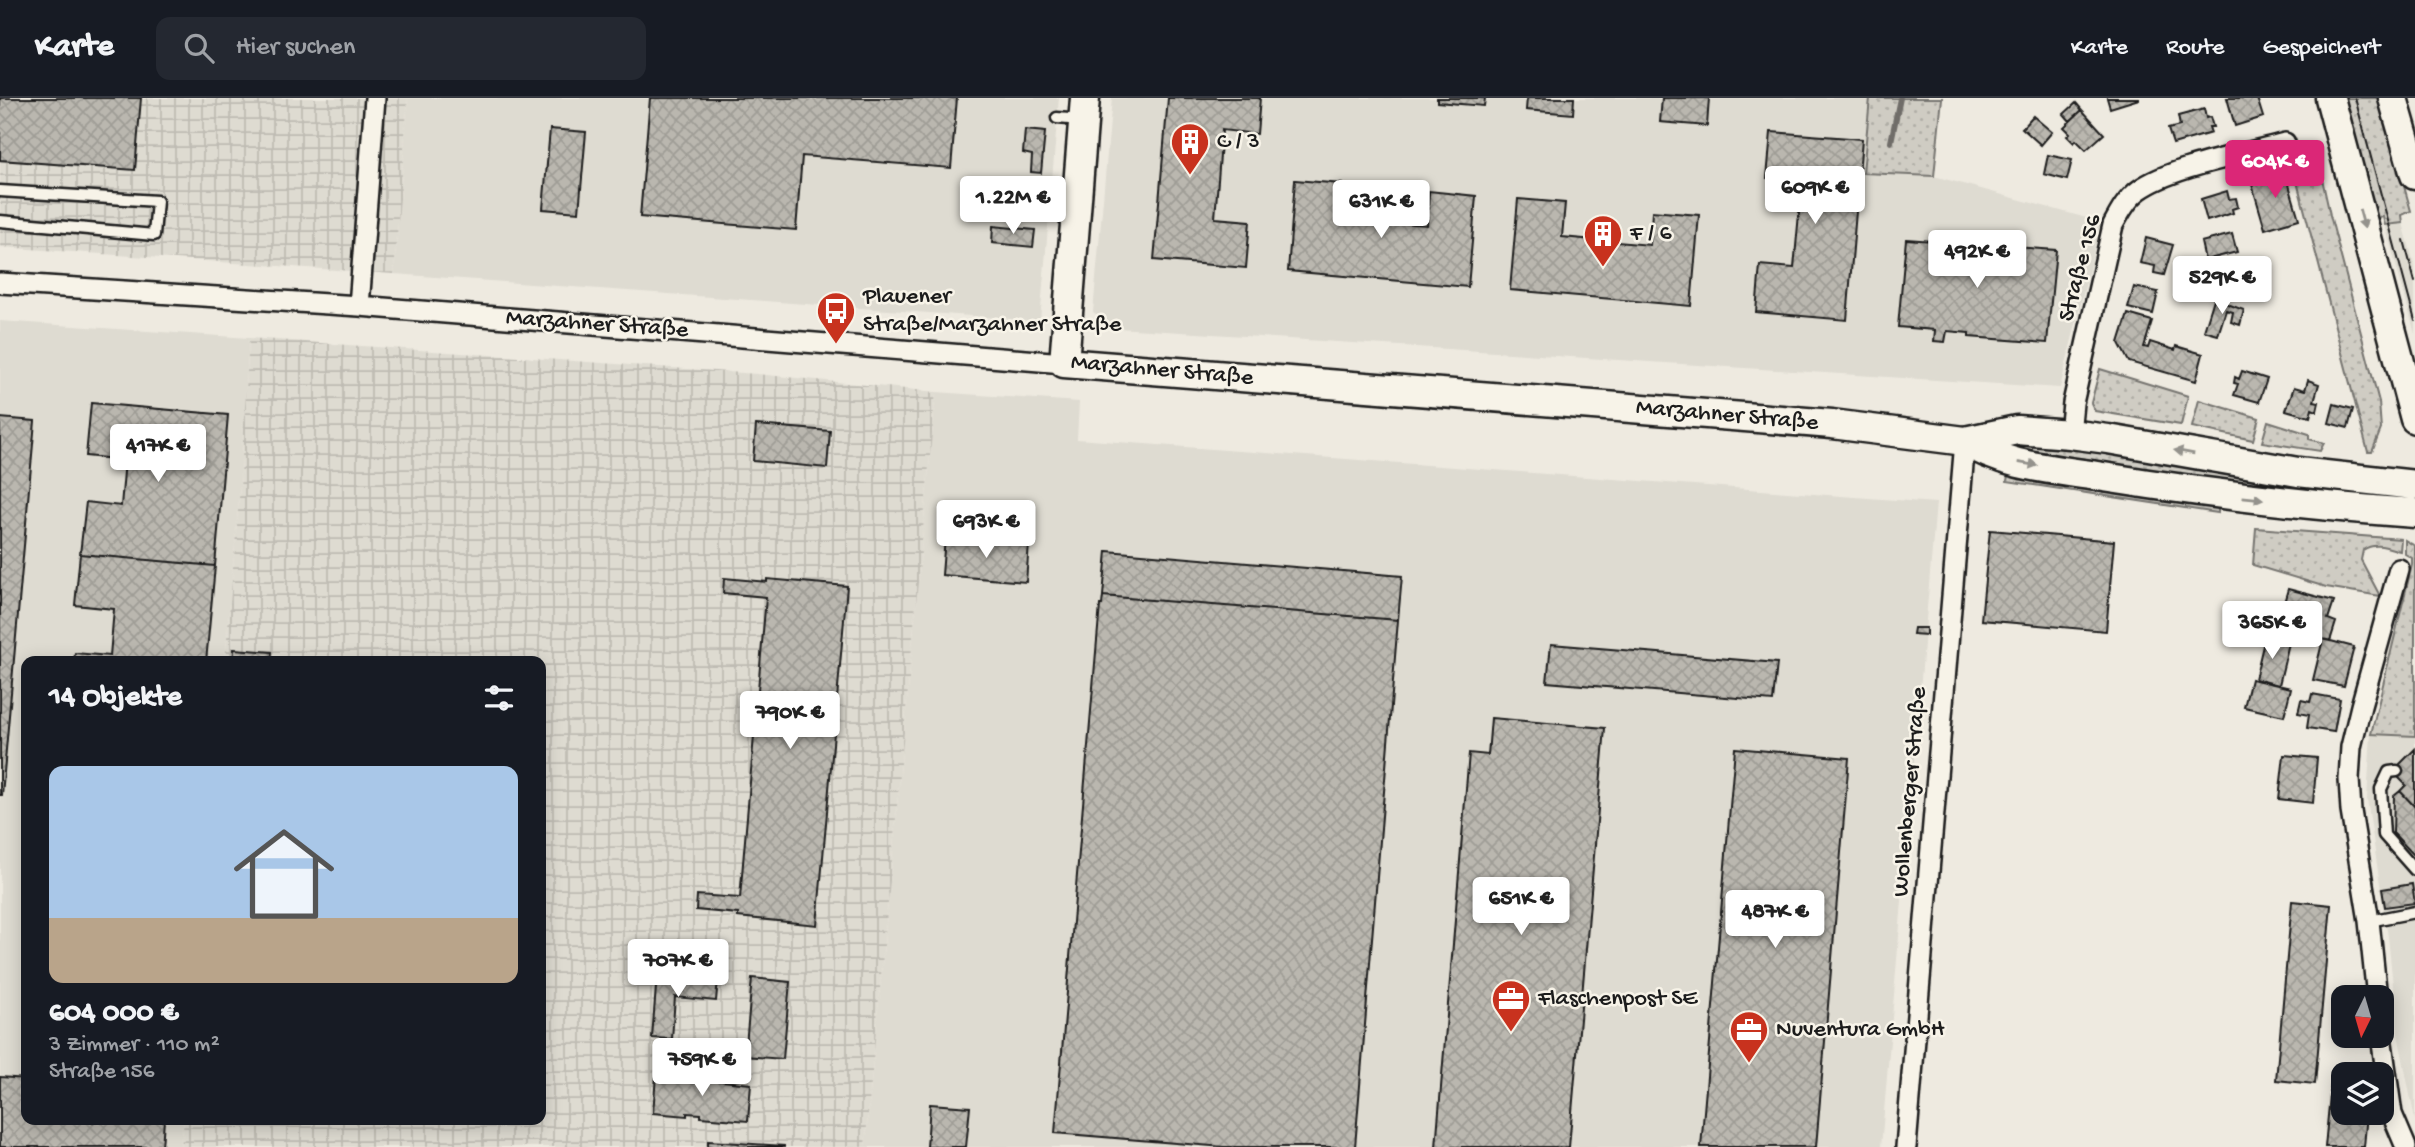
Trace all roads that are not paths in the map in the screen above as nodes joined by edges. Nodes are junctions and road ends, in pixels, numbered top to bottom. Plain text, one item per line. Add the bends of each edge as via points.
1 (375, 98) edge
2 (2330, 98) edge
3 (2393, 98) edge
4 (1075, 112) edge
5 (2285, 143) dead end
6 (2415, 175) edge
7 (0, 191) edge
8 (0, 221) edge
9 (0, 283) edge
10 (359, 306) junction
11 (1064, 363) junction
12 (2415, 419) edge
13 (2070, 434) junction
14 (1965, 441) junction
15 (2415, 485) edge
16 (2297, 487) junction
17 (2415, 513) edge
18 (2399, 569) dead end
19 (2397, 771) dead end
20 (2415, 870) edge
21 (2415, 912) edge
22 (2369, 921) junction
23 (2376, 985) edge
24 (2383, 1048) edge
25 (1906, 1147) edge
26 (2406, 1147) edge

1 - 10 street
2 -> 12 street
3 - 6 street
4 - 11 street
5 - 13 street, Straße 156 via 2168,175 2128,200 2113,225
7 - 8 lane via 157,201 154,235
9 - 10 street, Marzahner Straße
10 - 11 street, Marzahner Straße
11 - 14 street, Marzahner Straße via 1832,424
13 - 14 street, Marzahner Straße via 2017,430
16 -> 13 street, Marzahner Straße via 2108,439
14 -> 16 street, Marzahner Straße via 1982,452 2015,462 2186,491
14 - 25 street, Wollenberger Straße
15 - 16 street, Marzahner Straße
16 - 17 street, Marzahner Straße
18 - 22 street via 2351,747 2351,811
19 - 20 lane via 2389,772 2381,789 2384,835
21 - 22 lane
22 - 23 street
24 - 26 street via 2392,1114

